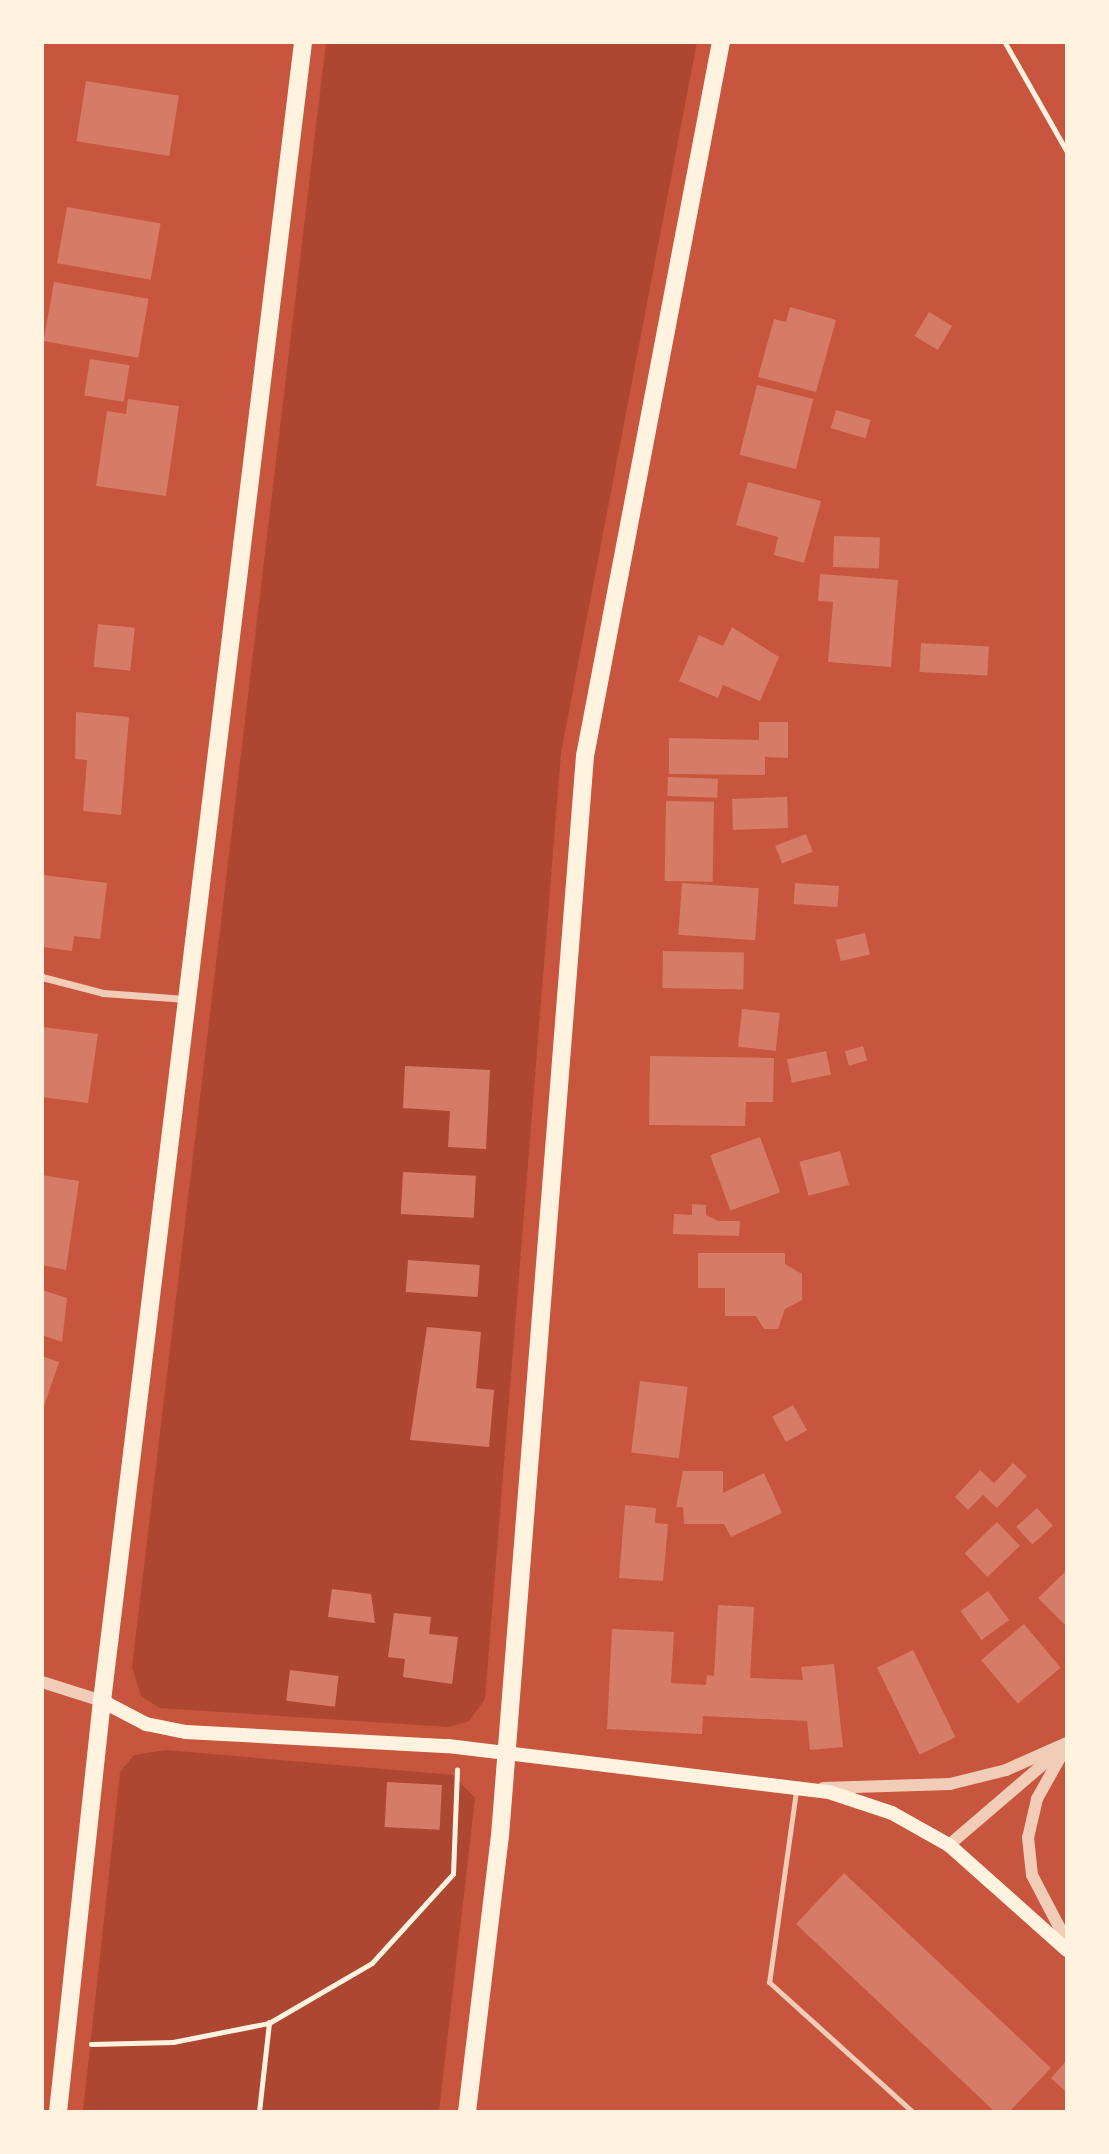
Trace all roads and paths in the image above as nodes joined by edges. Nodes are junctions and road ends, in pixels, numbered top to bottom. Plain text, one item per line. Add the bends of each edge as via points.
1 (303, 42) edge
2 (721, 42) edge
3 (1005, 42) edge
4 (1067, 151) edge
5 (42, 977) edge
6 (187, 999) junction
7 (42, 1682) edge
8 (102, 1701) junction
9 (1067, 1744) edge
10 (506, 1752) junction
11 (457, 1766) dead end
12 (796, 1788) junction
13 (949, 1844) junction
14 (1067, 1942) edge
15 (1067, 1950) edge
16 (269, 2023) junction
17 (65, 2045) junction
18 (58, 2112) edge
19 (259, 2112) edge
20 (467, 2112) edge
21 (913, 2112) edge

1 - 6 main road
2 - 10 main road via 583,768
3 - 4 path
5 - 6 street via 103,993
6 - 8 main road
7 - 8 street
8 - 10 main road via 146,1724 186,1732
8 - 17 main road
9 - 12 street via 1006,1770 950,1784
9 - 13 street
9 - 14 street via 1037,1799 1028,1837 1032,1875
10 - 12 main road
10 - 20 main road
11 - 16 path via 453,1874 372,1964
12 - 13 main road via 881,1809
12 - 21 lane via 769,1982
13 - 15 main road
16 - 17 path via 173,2042
16 - 19 path
17 - 18 main road

